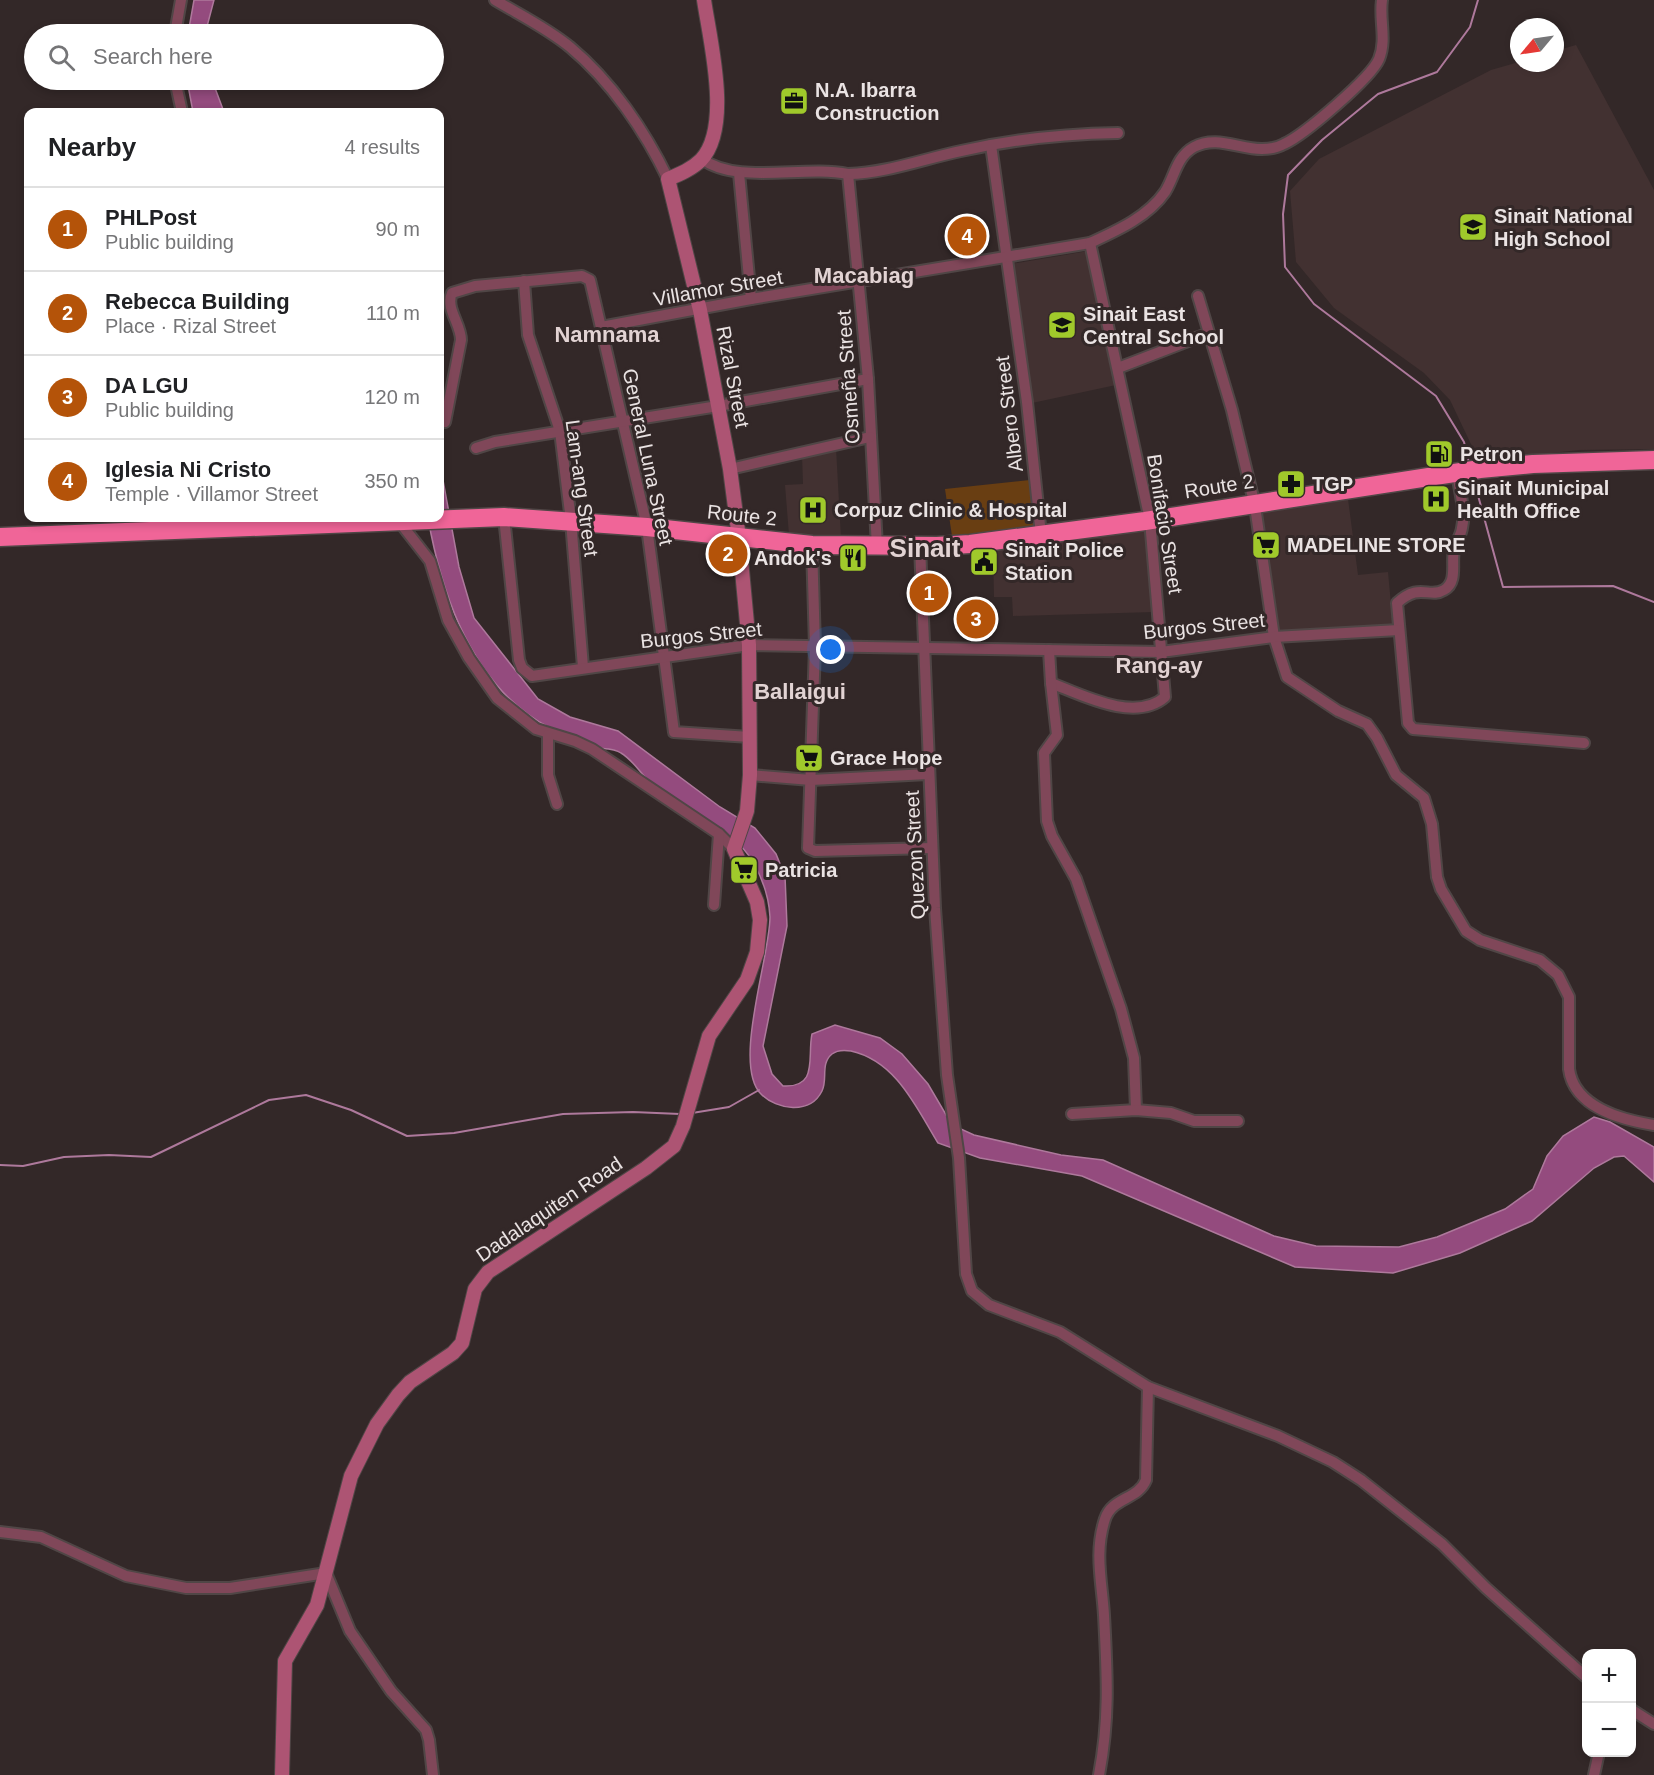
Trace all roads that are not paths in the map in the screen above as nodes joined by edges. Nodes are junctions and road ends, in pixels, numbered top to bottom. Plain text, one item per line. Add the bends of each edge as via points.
1 (182, 0) edge
2 (495, 0) edge
3 (704, 0) edge
4 (1382, 0) edge
5 (177, 24) edge
6 (177, 90) edge
7 (181, 108) edge
8 (1118, 133) dead end
9 (991, 145) junction
10 (702, 159) junction
11 (739, 174) junction
12 (848, 174) junction
13 (668, 179) junction
14 (1090, 243) junction
15 (1007, 258) junction
16 (524, 281) junction
17 (858, 282) junction
18 (1198, 296) dead end
19 (752, 299) junction
20 (700, 310) junction
21 (601, 327) junction
22 (1209, 333) junction
23 (1118, 368) junction
24 (868, 379) junction
25 (718, 406) junction
26 (622, 421) junction
27 (445, 422) dead end
28 (560, 431) junction
29 (870, 437) junction
30 (476, 448) dead end
31 (1654, 460) edge
32 (730, 469) junction
33 (1458, 472) junction
34 (1254, 504) junction
35 (504, 517) junction
36 (444, 518) edge
37 (1150, 520) junction
38 (571, 521) junction
39 (341, 522) edge
40 (410, 522) edge
41 (647, 527) junction
42 (1041, 535) junction
43 (0, 537) edge
44 (739, 538) junction
45 (812, 545) junction
46 (920, 546) junction
47 (877, 547) junction
48 (1399, 630) junction
49 (1274, 637) junction
50 (749, 645) junction
51 (815, 647) junction
52 (924, 649) junction
53 (1049, 650) junction
54 (1161, 652) junction
55 (665, 657) junction
56 (583, 668) junction
57 (1051, 683) junction
58 (548, 735) junction
59 (750, 737) junction
60 (1584, 743) dead end
61 (928, 774) junction
62 (750, 775) junction
63 (811, 780) junction
64 (557, 804) dead end
65 (719, 834) junction
66 (736, 843) junction
67 (932, 848) junction
68 (714, 904) dead end
69 (1136, 1110) junction
70 (1072, 1114) dead end
71 (1238, 1121) dead end
72 (1654, 1125) edge
73 (1148, 1387) junction
74 (0, 1532) edge
75 (326, 1573) junction
76 (1582, 1673) edge
77 (1636, 1713) edge
78 (1654, 1724) edge
79 (1598, 1757) edge
80 (282, 1775) edge
81 (433, 1775) edge
82 (1098, 1775) edge
83 (1594, 1775) edge

1 - 5 street
2 - 13 street, Rizal Street via 567,45 596,70 617,96
3 - 10 street via 717,121
4 - 14 street, Villamor Street via 1384,32 1378,61 1330,110 1286,144 1273,149 1219,142 1195,146 1182,158 1165,192 1150,207 1128,225
6 - 7 street
8 - 9 street via 1064,134
9 - 12 street via 880,171
9 - 15 street, Albero Street
10 - 11 street via 721,171
10 - 13 street
11 - 12 street via 818,170
11 - 19 street
12 - 17 street, Osmeña Street
13 - 20 street, Rizal Street
14 - 15 street, Villamor Street
14 - 23 street, Bonifacio Street
15 - 17 street, Villamor Street
15 - 42 street, Albero Street via 1028,402
16 - 21 street, General Luna Street via 588,278
16 - 27 street, General Luna Street via 475,285 452,293 450,306 461,340
16 - 28 street, Lam-ang Street via 528,335
17 - 19 street, Villamor Street
17 - 24 street, Osmeña Street
18 - 22 street
19 - 20 street, Villamor Street
20 - 21 street, Villamor Street
20 - 25 street, Rizal Street
21 - 26 street, General Luna Street
22 - 23 street
22 - 34 street
23 - 37 street, Bonifacio Street
24 - 25 street
24 - 29 street, Osmeña Street
25 - 26 street
25 - 32 street, Rizal Street
26 - 28 street
26 - 41 street, General Luna Street
28 - 30 street
28 - 38 street, Lam-ang Street
29 - 32 street
29 - 47 street, Osmeña Street
31 - 33 highway, Route 2 via 1543,463
32 - 44 street, Rizal Street
33 - 34 highway, Route 2
33 - 48 street via 1463,525 1454,551 1453,579 1445,590 1419,590 1404,596 1397,603
34 - 37 highway, Route 2
34 - 49 street
35 - 36 highway, Route 2
35 - 38 highway, Route 2
35 - 56 street, Burgos Street via 512,612 522,668 538,676
37 - 42 highway, Route 2
37 - 54 street, Bonifacio Street
38 - 41 highway, Route 2
38 - 56 street, Lam-ang Street
39 - 43 highway, Route 2
40 - 58 street via 430,561 448,620 489,689 509,710
41 - 44 highway, Route 2
41 - 55 street, General Luna Street
42 - 46 highway, Route 2
44 - 45 highway, Route 2
44 - 50 street, Rizal Street
45 - 47 highway, Route 2
45 - 51 street
46 - 47 highway, Route 2
46 - 52 street, Quezon Street
48 - 49 street, Burgos Street
48 - 60 street via 1410,727
49 - 54 street, Burgos Street
49 - 72 street via 1289,680 1367,724 1396,775 1426,801 1437,877 1461,925 1473,936 1533,957 1558,975 1569,996 1569,1069 1578,1092 1601,1109 1628,1121
50 - 51 street, Burgos Street
50 - 55 street, Burgos Street
50 - 59 street, Rizal Street
51 - 52 street, Burgos Street
51 - 63 street
52 - 53 street, Burgos Street
52 - 61 street, Quezon Street
53 - 54 street, Burgos Street
53 - 57 street
54 - 57 street, Bonifacio Street via 1166,696 1158,702 1125,707
55 - 56 street, Burgos Street
55 - 59 street, General Luna Street via 675,733
57 - 69 street via 1057,731 1044,753 1047,821 1077,884 1121,1009 1134,1058
58 - 64 street via 548,775
58 - 65 street via 592,749
59 - 62 street, Rizal Street
61 - 63 street
61 - 67 street, Quezon Street
62 - 63 street
62 - 66 street, Rizal Street via 747,811
63 - 67 street via 809,850
65 - 66 street
65 - 68 street
66 - 75 street, Dadalaquiten Road via 757,902 758,952 747,980 709,1036 674,1146 480,1279 462,1343 410,1382 360,1453
67 - 73 street, Quezon Street via 947,1075 956,1124 968,1284 977,1298 1060,1332
69 - 70 street
69 - 71 street via 1171,1113 1194,1121
73 - 76 street, Quezon Street via 1278,1436 1361,1480 1442,1544
73 - 82 street via 1146,1480 1137,1492 1113,1504 1104,1521 1099,1548 1108,1701
74 - 75 street via 41,1537 126,1576 186,1588 230,1588
75 - 80 street, Dadalaquiten Road via 316,1605 283,1669
75 - 81 street via 350,1631 391,1690 426,1730
77 - 78 street
79 - 83 street

